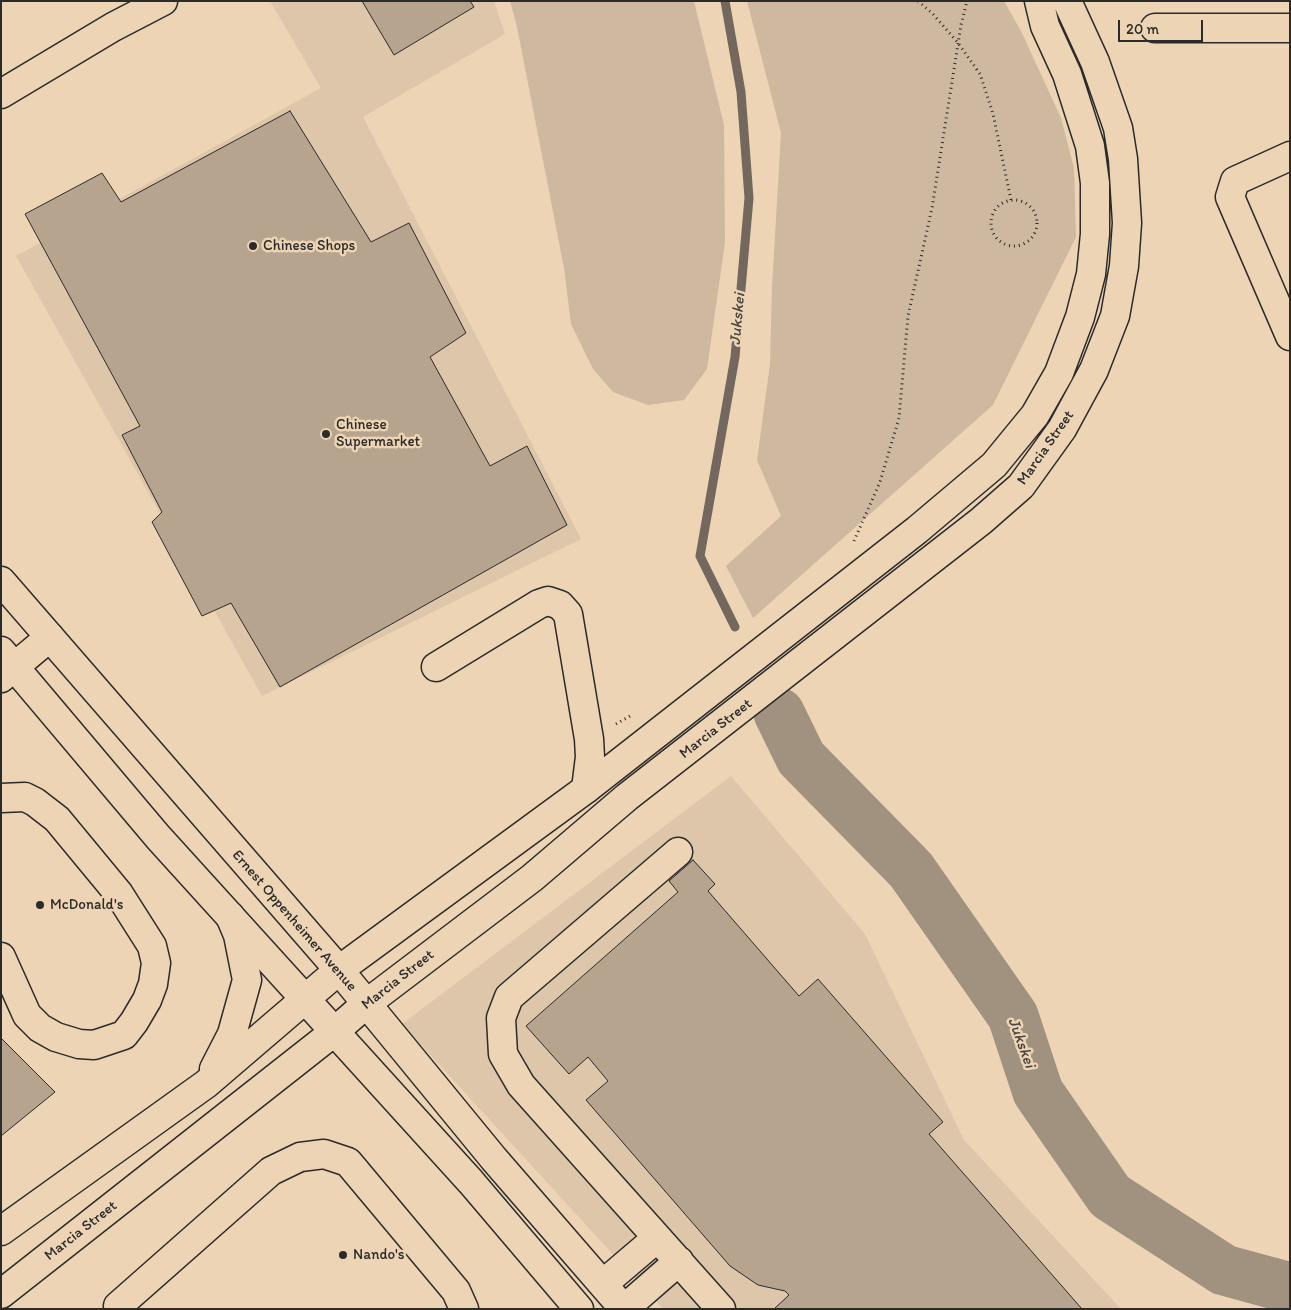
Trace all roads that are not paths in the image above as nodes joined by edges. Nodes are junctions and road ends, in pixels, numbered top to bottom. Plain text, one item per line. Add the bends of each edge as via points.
1 (163, 1) edge
2 (1038, 1) edge
3 (1067, 1) edge
4 (1155, 28) dead end
5 (1290, 28) edge
6 (1, 94) edge
7 (1290, 156) edge
8 (1290, 336) edge
9 (1, 581) edge
10 (50, 637) junction
11 (6, 665) edge
12 (436, 667) dead end
13 (586, 789) junction
14 (1, 798) edge
15 (678, 852) dead end
16 (230, 916) junction
17 (1, 957) edge
18 (338, 970) junction
19 (303, 999) junction
20 (366, 1004) junction
21 (334, 1032) junction
22 (206, 1084) junction
23 (1, 1231) edge
24 (657, 1238) junction
25 (679, 1262) junction
26 (1, 1294) edge
27 (614, 1302) edge
28 (118, 1306) dead end
29 (464, 1309) edge
30 (579, 1309) edge
31 (721, 1309) edge

1 - 6 main road
2 - 13 main road, Marcia Street via 1045,26 1067,74 1091,155 1095,183 1095,234 1091,274 1080,317 1059,373 1035,415 994,465 970,487
3 - 20 main road, Marcia Street via 1111,103 1123,159 1127,223 1124,266 1115,316 1094,370 1062,429 1021,486 981,521 628,798 532,878
4 - 5 main road
7 - 8 main road via 1235,181 1230,197
9 - 10 main road, Ernest Oppenheimer Avenue
10 - 11 main road
10 - 18 main road, Ernest Oppenheimer Avenue
11 - 16 main road
12 - 13 main road via 528,610 548,601 560,605 568,614 588,739 590,757
13 - 18 main road, Marcia Street
14 - 17 main road via 26,797 57,819 118,894 152,946 156,963 153,984 134,1022 124,1035 94,1045 56,1037 40,1028 27,1015
15 - 24 main road via 509,997 501,1018 503,1054 522,1085
16 - 19 main road
16 - 22 main road via 238,934 247,980 232,1034
18 - 19 main road, Marcia Street
18 - 20 main road, Ernest Oppenheimer Avenue
19 - 21 main road
19 - 22 main road, Marcia Street
20 - 21 main road, Marcia Street
20 - 27 main road, Ernest Oppenheimer Avenue
21 - 26 main road, Marcia Street
21 - 30 main road via 471,1182
22 - 23 main road, Marcia Street
24 - 25 main road
24 - 27 main road
25 - 27 main road
25 - 31 main road
28 - 29 main road via 272,1171 300,1157 324,1154 348,1162 456,1290

